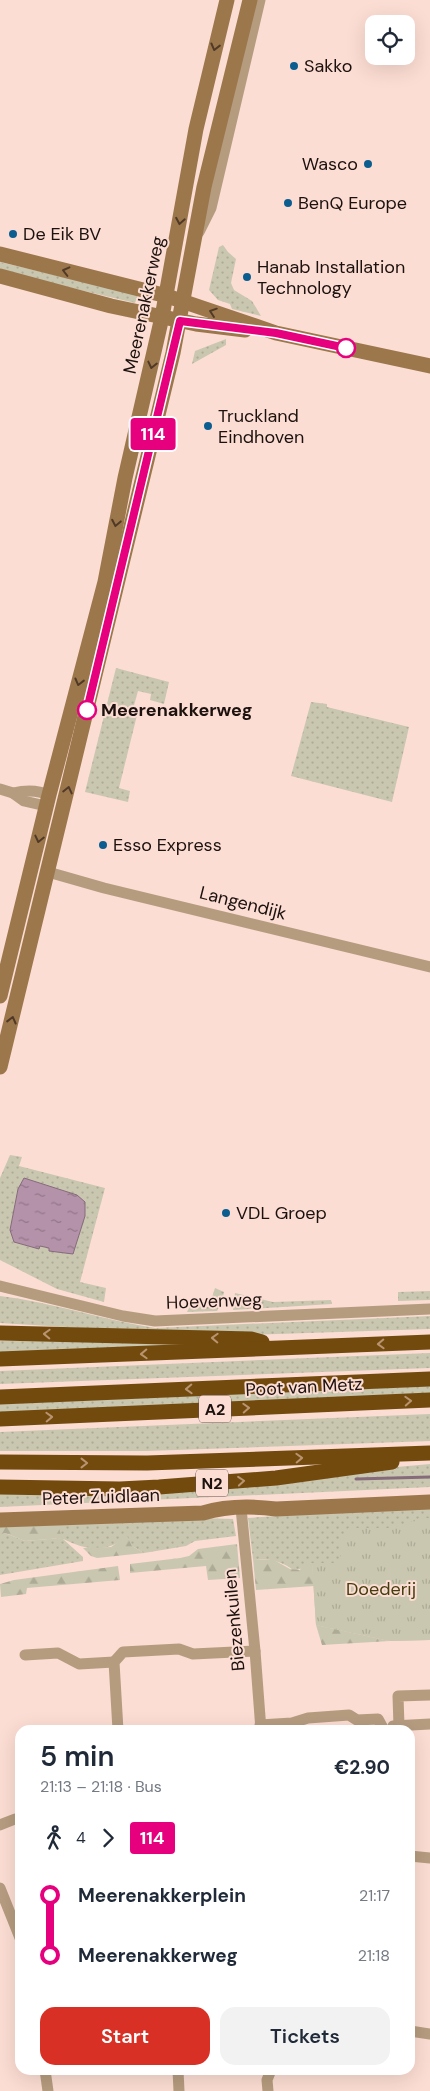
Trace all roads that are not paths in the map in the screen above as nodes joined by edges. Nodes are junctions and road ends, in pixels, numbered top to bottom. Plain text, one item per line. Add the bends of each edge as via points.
1 (227, 0) edge
2 (250, 0) edge
3 (260, 0) edge
4 (194, 242) junction
5 (0, 254) edge
6 (0, 276) edge
7 (167, 296) junction
8 (184, 302) junction
9 (162, 317) junction
10 (180, 321) junction
11 (276, 333) junction
12 (430, 366) edge
13 (0, 789) edge
14 (48, 801) junction
15 (48, 872) junction
16 (430, 967) edge
17 (0, 996) edge
18 (0, 1067) edge
19 (1, 1285) edge
20 (430, 1309) edge
21 (0, 1333) edge
22 (430, 1342) edge
23 (280, 1347) junction
24 (0, 1359) edge
25 (430, 1378) edge
26 (0, 1397) edge
27 (430, 1400) edge
28 (0, 1419) edge
29 (426, 1453) edge
30 (0, 1462) edge
31 (0, 1487) edge
32 (430, 1502) edge
33 (242, 1512) junction
34 (0, 1520) edge
35 (255, 1651) junction
36 (26, 1655) dead end
37 (114, 1662) junction
38 (430, 1694) edge
39 (430, 1724) edge
40 (118, 1725) edge
41 (260, 1725) edge
42 (279, 1725) edge
43 (382, 1725) edge
44 (399, 1725) edge
45 (414, 1725) edge
46 (15, 1819) dead end
47 (0, 1825) edge
48 (415, 1856) edge
49 (430, 1858) edge
50 (0, 1888) edge
51 (15, 1926) edge
52 (415, 2032) edge
53 (430, 2034) edge
54 (46, 2075) edge
55 (178, 2075) edge
56 (269, 2075) edge
57 (48, 2091) edge
58 (179, 2091) edge
59 (268, 2091) edge

1 -> 7 main road, Meerenakkerweg via 196,130
2 - 4 main road, Meerenakkerweg via 204,187
3 - 4 street, Meerenakkerweg via 211,208
4 - 8 main road, Meerenakkerweg
7 -> 5 main road
6 - 9 main road
7 - 8 main road
7 - 9 main road, Meerenakkerweg
8 - 10 main road, Meerenakkerweg
11 -> 8 main road
9 - 10 main road
9 -> 14 main road, Meerenakkerweg via 105,582
10 - 11 main road
15 -> 10 main road, Meerenakkerweg
11 - 12 main road
13 - 14 street via 43,792
14 -> 17 main road, Meerenakkerweg
15 - 16 street, Langendijk
18 -> 15 main road, Meerenakkerweg
19 - 20 street, Hoevenweg via 155,1321
23 -> 21 highway via 251,1340
22 -> 23 highway
23 -> 24 highway
25 -> 26 highway, Poot van Metz / A2
28 -> 27 highway, Poot van Metz / A2
30 -> 29 highway, N2 via 147,1463
31 -> 29 highway, N2 via 120,1489 232,1482 383,1464
32 - 33 main road, Peter Zuidlaan via 276,1509 262,1515
33 - 34 main road, Peter Zuidlaan via 216,1517 203,1513
33 - 35 street, Biezenkuilen
35 - 37 street via 193,1654 178,1649 123,1652
35 - 41 street, Biezenkuilen
36 - 37 street via 58,1653 78,1664
37 - 40 street
38 - 44 street via 398,1696
39 - 45 street
42 - 43 street via 308,1718 348,1715 357,1720 378,1719
46 - 47 street
48 - 49 street
50 - 51 street
52 - 53 street
54 - 57 street
55 - 58 street
56 - 59 street

